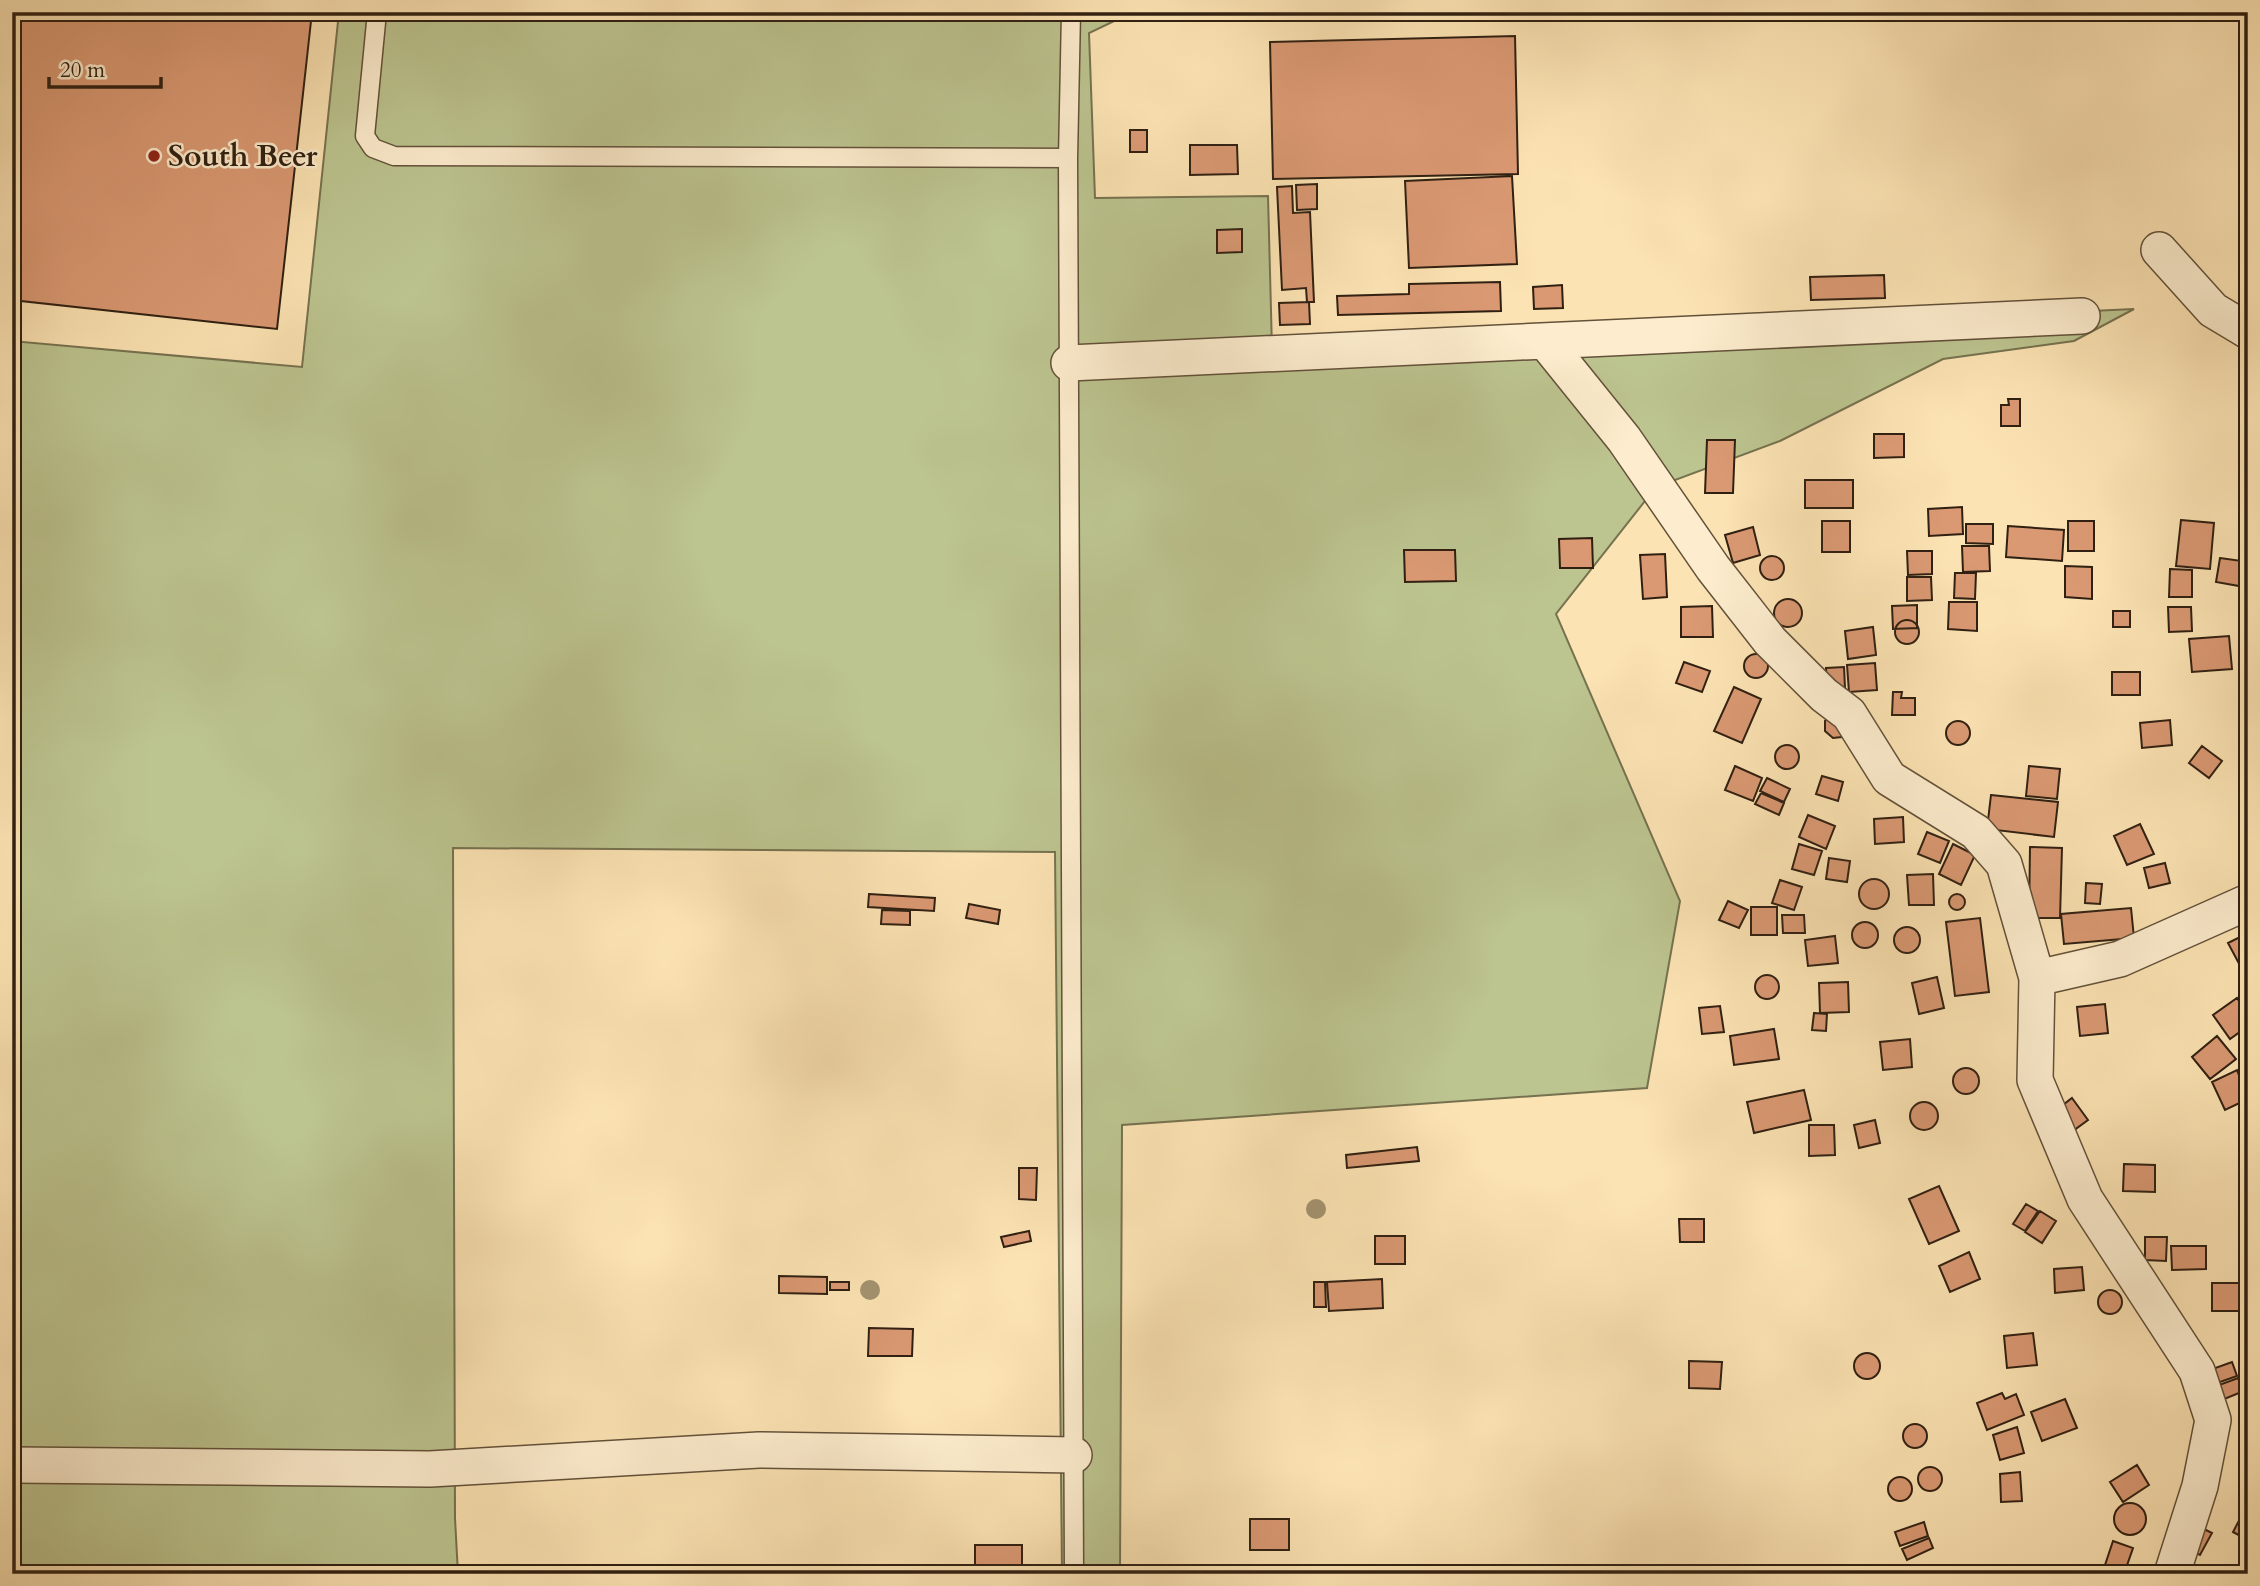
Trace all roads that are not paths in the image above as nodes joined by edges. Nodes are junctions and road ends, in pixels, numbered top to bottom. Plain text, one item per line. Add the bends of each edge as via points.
1 (377, 12) edge
2 (1071, 12) edge
3 (1068, 158) junction
4 (2159, 250) dead end
5 (2082, 316) dead end
6 (2248, 331) edge
7 (1545, 341) junction
8 (1069, 363) junction
9 (2248, 902) edge
10 (2037, 978) junction
11 (1074, 1455) junction
12 (12, 1465) edge
13 (1074, 1574) edge
14 (2172, 1574) edge

1 - 3 lane via 365,136 373,148 394,156
2 - 3 lane
3 - 8 lane
4 - 6 street via 2213,310
5 - 7 street
7 - 8 street
7 - 10 street via 1624,439 1770,641 1849,714 1889,778 1976,832 2004,864
8 - 11 lane
9 - 10 street via 2120,959
10 - 14 street via 2035,1080 2040,1093 2085,1199 2197,1371 2213,1420 2200,1486
11 - 12 street via 759,1450 430,1469
11 - 13 lane

